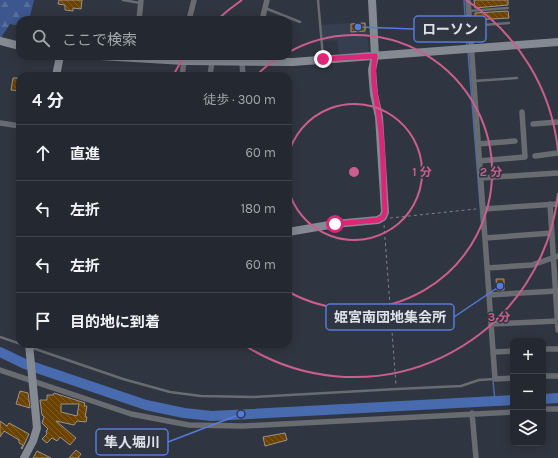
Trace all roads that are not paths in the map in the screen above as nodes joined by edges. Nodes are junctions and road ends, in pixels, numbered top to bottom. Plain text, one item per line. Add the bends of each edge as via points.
1 (123, 0) edge
2 (194, 0) edge
3 (267, 0) edge
4 (318, 0) edge
5 (372, 0) edge
6 (468, 0) edge
7 (141, 2) edge
8 (264, 8) junction
9 (508, 8) dead end
10 (469, 11) junction
11 (139, 16) edge
12 (190, 16) edge
13 (263, 16) edge
14 (285, 16) edge
15 (292, 19) edge
16 (300, 22) dead end
17 (509, 23) dead end
18 (470, 26) junction
19 (0, 41) edge
20 (558, 42) edge
21 (16, 45) edge
22 (472, 48) junction
23 (375, 56) junction
24 (323, 59) junction
25 (59, 60) edge
26 (183, 60) edge
27 (212, 60) edge
28 (222, 60) edge
29 (248, 60) edge
30 (274, 60) edge
31 (242, 62) junction
32 (57, 72) edge
33 (182, 72) edge
34 (210, 72) edge
35 (243, 72) edge
36 (517, 78) dead end
37 (474, 81) junction
38 (522, 112) dead end
39 (558, 122) edge
40 (0, 123) edge
41 (533, 124) dead end
42 (16, 125) edge
43 (515, 141) dead end
44 (478, 144) junction
45 (558, 153) edge
46 (535, 156) dead end
47 (479, 161) junction
48 (558, 173) edge
49 (480, 178) junction
50 (550, 204) junction
51 (558, 204) edge
52 (483, 209) junction
53 (292, 231) edge
54 (552, 233) junction
55 (485, 238) junction
56 (556, 257) edge
57 (487, 268) junction
58 (556, 291) junction
59 (489, 296) junction
60 (558, 321) edge
61 (491, 324) junction
62 (558, 330) edge
63 (0, 337) edge
64 (16, 341) edge
65 (29, 348) edge
66 (37, 348) edge
67 (558, 348) edge
68 (546, 349) edge
69 (510, 351) edge
70 (493, 352) junction
71 (0, 370) edge
72 (546, 376) edge
73 (558, 376) edge
74 (510, 378) edge
75 (496, 379) junction
76 (34, 381) junction
77 (558, 409) edge
78 (546, 410) edge
79 (510, 412) edge
80 (472, 413) junction
81 (24, 458) edge
82 (476, 458) edge

1 - 7 lane
2 - 12 street
3 - 8 street
4 - 24 lane
5 - 23 street
6 - 10 street
7 - 11 street
8 - 13 street
8 - 14 lane
9 - 10 lane
10 - 18 street
15 - 16 lane
17 - 18 lane
18 - 22 street
19 - 21 street
20 - 22 street
22 - 23 street
22 - 37 street
23 - 24 street
23 - 53 street via 372,70 379,117 385,212 383,217 378,220
24 - 30 street via 293,62
25 - 32 street
26 - 33 street
27 - 34 street
28 - 31 street
29 - 31 street
31 - 35 street
36 - 37 lane
37 - 44 street
38 - 47 street via 525,156
39 - 41 street
40 - 42 street
43 - 44 street
44 - 47 street
45 - 46 street
47 - 49 street
48 - 49 street
49 - 52 street
50 - 51 street
50 - 52 street
50 - 54 street
52 - 55 street
54 - 55 street
54 - 56 street
55 - 57 street
56 - 57 street via 532,265
56 - 58 street
57 - 59 street
58 - 59 street
58 - 60 street
59 - 61 street
60 - 61 street
60 - 62 street
61 - 70 street
63 - 64 lane
65 - 76 street
66 - 75 lane via 130,381 170,392 193,395 253,397 397,390 461,386 479,380
67 - 68 street
69 - 70 street
70 - 75 street
71 - 76 street
72 - 73 street
74 - 75 street
76 - 80 street via 131,414 189,425 243,426
76 - 81 street via 37,428
77 - 78 street
79 - 80 street
80 - 82 street

